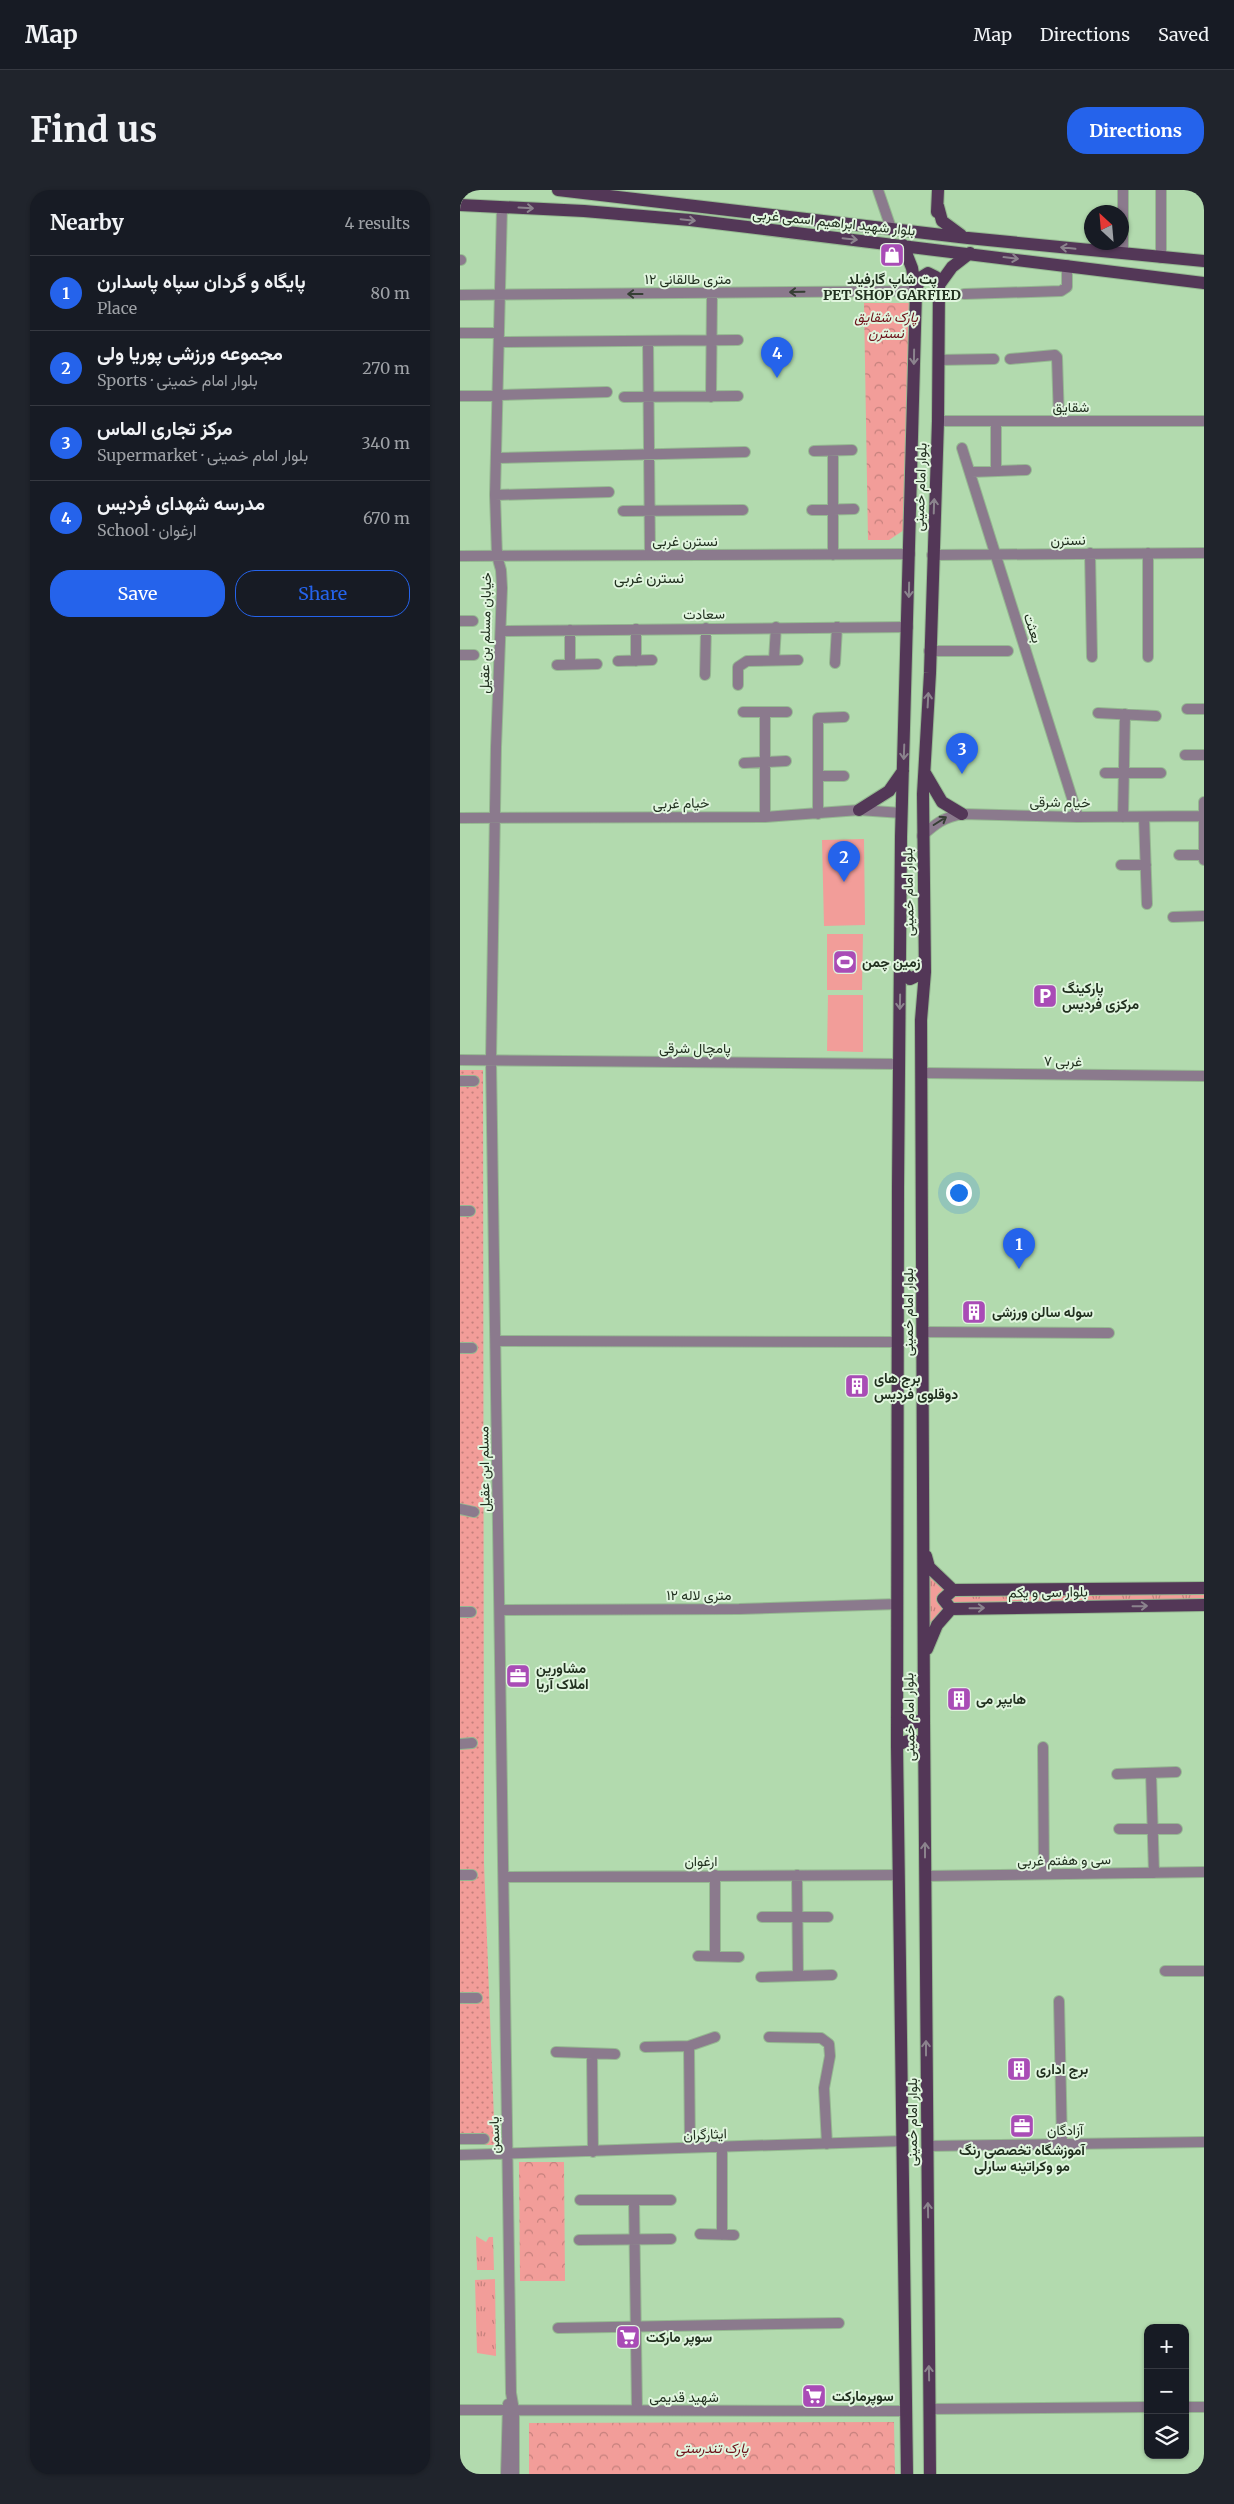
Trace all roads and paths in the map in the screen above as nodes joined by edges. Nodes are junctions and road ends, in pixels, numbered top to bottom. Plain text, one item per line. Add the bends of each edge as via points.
1 (558, 190) edge
2 (878, 190) edge
3 (938, 190) edge
4 (1123, 190) edge
5 (1161, 190) edge
6 (460, 205) edge
7 (938, 206) junction
8 (502, 207) junction
9 (890, 228) junction
10 (934, 233) junction
11 (968, 238) junction
12 (903, 245) junction
13 (970, 253) junction
14 (1123, 254) junction
15 (1162, 258) junction
16 (1204, 261) edge
17 (1067, 265) junction
18 (1204, 283) edge
19 (939, 285) junction
20 (916, 291) junction
21 (712, 293) junction
22 (964, 294) dead end
23 (460, 295) edge
24 (500, 295) junction
25 (460, 333) edge
26 (499, 338) junction
27 (738, 340) dead end
28 (648, 341) junction
29 (712, 341) junction
30 (994, 359) dead end
31 (938, 360) junction
32 (1010, 360) dead end
33 (607, 392) dead end
34 (497, 394) junction
35 (460, 396) edge
36 (648, 396) junction
37 (738, 396) dead end
38 (624, 397) dead end
39 (711, 397) junction
40 (1059, 420) junction
41 (938, 421) junction
42 (996, 421) junction
43 (1204, 421) edge
44 (962, 448) dead end
45 (852, 450) dead end
46 (833, 451) junction
47 (745, 452) dead end
48 (814, 452) dead end
49 (648, 454) junction
50 (496, 458) junction
51 (996, 470) junction
52 (1026, 470) dead end
53 (971, 472) junction
54 (608, 492) dead end
55 (495, 495) junction
56 (834, 509) junction
57 (854, 509) dead end
58 (649, 510) junction
59 (743, 510) dead end
60 (812, 510) dead end
61 (623, 511) dead end
62 (1090, 553) junction
63 (1204, 553) edge
64 (650, 554) junction
65 (910, 554) junction
66 (1148, 554) junction
67 (833, 555) junction
68 (932, 555) junction
69 (997, 555) junction
70 (460, 556) edge
71 (497, 556) junction
72 (460, 621) edge
73 (472, 621) dead end
74 (837, 627) junction
75 (908, 627) junction
76 (706, 628) junction
77 (776, 628) junction
78 (636, 629) junction
79 (570, 630) junction
80 (501, 631) junction
81 (929, 651) junction
82 (1008, 651) dead end
83 (460, 655) edge
84 (474, 655) dead end
85 (1092, 656) dead end
86 (1148, 657) dead end
87 (652, 660) dead end
88 (774, 660) junction
89 (798, 660) dead end
90 (618, 661) dead end
91 (636, 661) junction
92 (835, 662) dead end
93 (570, 664) junction
94 (597, 664) dead end
95 (557, 665) dead end
96 (930, 673) junction
97 (705, 675) dead end
98 (907, 675) junction
99 (738, 685) dead end
100 (1187, 708) dead end
101 (1204, 709) edge
102 (743, 712) dead end
103 (765, 712) junction
104 (787, 712) dead end
105 (1098, 713) dead end
106 (1125, 714) junction
107 (1156, 716) dead end
108 (844, 717) dead end
109 (1185, 755) dead end
110 (1204, 756) edge
111 (786, 761) dead end
112 (765, 762) junction
113 (744, 763) dead end
114 (924, 770) junction
115 (903, 771) junction
116 (1104, 773) dead end
117 (1124, 773) junction
118 (1161, 773) dead end
119 (818, 776) junction
120 (844, 776) dead end
121 (1204, 802) edge
122 (859, 810) junction
123 (902, 813) junction
124 (818, 814) junction
125 (962, 814) junction
126 (1144, 816) junction
127 (1204, 816) edge
128 (765, 817) junction
129 (1078, 817) junction
130 (1123, 817) junction
131 (460, 818) edge
132 (496, 819) junction
133 (922, 836) junction
134 (1179, 855) dead end
135 (1204, 855) edge
136 (1204, 860) edge
137 (1121, 865) dead end
138 (1146, 865) junction
139 (1147, 904) dead end
140 (1204, 916) edge
141 (1173, 917) dead end
142 (900, 969) junction
143 (925, 972) junction
144 (460, 1060) edge
145 (491, 1060) junction
146 (899, 1064) junction
147 (922, 1073) junction
148 (1204, 1076) edge
149 (460, 1081) edge
150 (474, 1081) dead end
151 (923, 1332) junction
152 (1109, 1333) dead end
153 (496, 1341) junction
154 (898, 1342) junction
155 (460, 1348) edge
156 (472, 1348) dead end
157 (460, 1509) edge
158 (474, 1512) dead end
159 (924, 1549) junction
160 (1204, 1588) edge
161 (953, 1590) junction
162 (898, 1604) junction
163 (1204, 1606) edge
164 (951, 1609) junction
165 (500, 1610) junction
166 (460, 1612) edge
167 (471, 1612) dead end
168 (924, 1658) junction
169 (898, 1717) junction
170 (924, 1719) junction
171 (460, 1744) edge
172 (472, 1744) dead end
173 (897, 1746) junction
174 (924, 1746) junction
175 (1043, 1747) dead end
176 (1176, 1772) dead end
177 (1151, 1773) junction
178 (1117, 1774) dead end
179 (1119, 1829) dead end
180 (1152, 1829) junction
181 (1177, 1829) dead end
182 (1204, 1872) edge
183 (1154, 1873) junction
184 (898, 1874) junction
185 (1044, 1874) junction
186 (460, 1875) edge
187 (472, 1875) dead end
188 (715, 1875) junction
189 (797, 1875) junction
190 (925, 1876) junction
191 (505, 1877) junction
192 (762, 1916) dead end
193 (798, 1917) junction
194 (828, 1917) dead end
195 (698, 1956) dead end
196 (715, 1956) junction
197 (739, 1957) dead end
198 (1204, 1971) edge
199 (1165, 1972) dead end
200 (832, 1975) dead end
201 (798, 1976) junction
202 (761, 1977) dead end
203 (460, 1998) edge
204 (477, 1998) dead end
205 (1059, 2001) dead end
206 (715, 2037) dead end
207 (769, 2037) dead end
208 (689, 2046) junction
209 (645, 2047) dead end
210 (556, 2052) dead end
211 (592, 2054) junction
212 (615, 2054) dead end
213 (460, 2139) edge
214 (484, 2139) dead end
215 (902, 2141) junction
216 (1204, 2142) edge
217 (827, 2144) junction
218 (1062, 2144) junction
219 (927, 2146) junction
220 (722, 2147) junction
221 (690, 2148) junction
222 (594, 2152) junction
223 (508, 2154) junction
224 (460, 2155) edge
225 (580, 2200) dead end
226 (634, 2200) junction
227 (671, 2200) dead end
228 (700, 2234) dead end
229 (722, 2235) junction
230 (734, 2235) dead end
231 (580, 2240) dead end
232 (634, 2240) junction
233 (671, 2240) dead end
234 (839, 2323) dead end
235 (636, 2326) junction
236 (558, 2328) dead end
237 (1204, 2406) edge
238 (1144, 2407) edge
239 (1189, 2407) edge
240 (930, 2409) junction
241 (460, 2410) edge
242 (510, 2410) junction
243 (637, 2410) junction
244 (907, 2411) junction
245 (506, 2474) edge
246 (514, 2474) edge
247 (907, 2474) edge
248 (930, 2474) edge

1 - 9 main road, بلوار شهید ابراهیم اسمی غربی
2 - 9 street
3 - 7 main road
4 - 14 street
5 - 15 street
6 - 8 main road, بلوار شهید ابراهیم اسمی غربی
7 - 10 main road
7 - 11 main road via 942,221
8 -> 12 main road, بلوار شهید ابراهیم اسمی غربی via 690,220
8 - 24 street, خیابان مسلم بن عقیل
9 - 10 main road, بلوار شهید ابراهیم اسمی غربی
10 - 11 main road, بلوار شهید ابراهیم اسمی غربی
14 -> 11 main road, بلوار شهید ابراهیم اسمی غربی
12 - 13 main road, بلوار شهید ابراهیم اسمی غربی
12 - 20 main road, بلوار امام خمینی
13 -> 17 main road, بلوار شهید ابراهیم اسمی غربی
13 - 19 main road via 952,267
14 - 15 main road, بلوار شهید ابراهیم اسمی غربی
15 - 16 main road, بلوار شهید ابراهیم اسمی غربی
17 - 18 main road, بلوار شهید ابراهیم اسمی غربی
17 - 22 street via 1067,287 1061,291
19 - 20 main road via 936,277 928,273 920,278
19 - 31 main road, بلوار امام خمینی
20 -> 21 street, ۱۲ متری طالقانی
20 -> 65 main road, بلوار امام خمینی
21 -> 24 street, ۱۲ متری طالقانی
21 - 29 street
23 - 24 street, ۱۲ متری طالقانی
24 - 26 street, خیابان مسلم بن عقیل
25 - 26 street
26 - 28 street
26 - 34 street, خیابان مسلم بن عقیل
27 - 29 street
28 - 29 street
28 - 36 street
29 - 39 street
30 - 31 street
31 - 41 main road, بلوار امام خمینی
32 - 40 street via 1057,357
33 - 34 street
34 - 35 street
34 - 50 street, خیابان مسلم بن عقیل
36 - 38 street
36 - 39 street
36 - 49 street
37 - 39 street
40 - 42 street, شقایق
40 - 43 street, شقایق
41 - 42 street, شقایق
68 -> 41 main road, بلوار امام خمینی
42 - 51 street
44 - 53 street, بعثت
45 - 46 street
46 - 48 street
46 - 56 street
47 - 49 street
49 - 50 street
49 - 58 street
50 - 55 street, خیابان مسلم بن عقیل
51 - 52 street
51 - 53 street
53 - 69 street, بعثت
54 - 55 street
55 - 71 street, خیابان مسلم بن عقیل
56 - 57 street
56 - 60 street
56 - 67 street
58 - 59 street
58 - 61 street
58 - 64 street
62 - 66 street, نسترن
62 - 69 street, نسترن
62 - 85 street
63 - 66 street, نسترن
64 - 67 street, نسترن غربی
64 - 71 street, نسترن غربی
65 - 67 street, نسترن غربی
65 -> 75 main road, بلوار امام خمینی
66 - 86 street
68 - 69 street, نسترن
68 - 81 main road, بلوار امام خمینی
69 - 129 street, بعثت
70 - 71 street, نسترن غربی
71 - 80 street, خیابان مسلم بن عقیل via 502,588
72 - 73 street
74 - 75 street, سعادت
74 - 77 street, سعادت
74 - 92 street
75 - 98 main road, بلوار امام خمینی
76 - 77 street, سعادت
76 - 78 street, سعادت
76 - 97 street
77 - 88 street
78 - 79 street, سعادت
78 - 91 street
79 - 80 street, سعادت
79 - 93 street
80 - 132 street, خیابان مسلم بن عقیل
81 - 82 street
81 - 96 main road, بلوار امام خمینی
83 - 84 street
87 - 91 street
88 - 89 street
88 - 99 street via 748,661 738,666
90 - 91 street
93 - 94 street
93 - 95 street
96 - 98 main road via 920,662
114 -> 96 main road, بلوار امام خمینی
98 -> 115 main road, بلوار امام خمینی
100 - 101 street
102 - 103 street
103 - 104 street
103 - 112 street
105 - 106 street
106 - 107 street
106 - 117 street
108 - 119 street via 818,718
109 - 110 street
111 - 112 street
112 - 113 street
112 - 128 street
114 - 125 main road via 942,802
114 - 133 main road, بلوار امام خمینی
115 - 122 main road via 889,791
115 - 123 main road, بلوار امام خمینی
116 - 117 street
117 - 118 street
117 - 130 street
119 - 120 street
119 - 124 street
121 - 127 street
122 - 123 street, خیام غربی
122 - 124 street, خیام غربی
123 - 142 main road, بلوار امام خمینی
124 - 128 street, خیام غربی
125 - 129 street, خیام شرقی
133 -> 125 street, خیام شرقی via 936,823
126 - 127 street, خیام شرقی
126 - 130 street, خیام شرقی
126 - 138 street
127 - 135 street
128 - 132 street, خیام غربی
129 - 130 street, خیام شرقی
131 - 132 street, خیام غربی
132 - 145 street, خیابان مسلم بن عقیل
133 - 143 main road, بلوار امام خمینی
134 - 135 street
135 - 136 street
137 - 138 street
138 - 139 street
140 - 141 street
142 - 143 main road via 910,979
142 -> 146 main road, بلوار امام خمینی
143 - 147 main road, بلوار امام خمینی via 921,1020
144 - 145 street, پامچال شرقی
145 - 146 street, پامچال شرقی
145 - 153 street, مسلم ابن عقیل
146 - 154 main road, بلوار امام خمینی
147 - 148 street, ۷ غربی
147 - 151 main road, بلوار امام خمینی
149 - 150 street
151 - 152 street
151 - 159 main road, بلوار امام خمینی
153 - 154 street
153 - 165 street, مسلم ابن عقیل
154 - 162 main road, بلوار امام خمینی
155 - 156 street
157 - 158 street
159 - 161 main road via 929,1567
159 - 168 main road, بلوار امام خمینی
160 - 161 main road, بلوار سی و یکم
161 - 164 main road via 943,1599
162 - 165 street, ۱۲ متری لاله via 739,1609
162 - 169 main road, بلوار امام خمینی
164 -> 163 main road, بلوار سی و یکم
164 - 168 main road via 937,1625
165 - 191 street, مسلم ابن عقیل
166 - 167 street
168 - 170 main road, بلوار امام خمینی
169 - 170 main road via 909,1725
169 - 173 main road, بلوار امام خمینی
170 - 174 main road, بلوار امام خمینی
171 - 172 street
173 - 174 main road via 911,1740
173 - 184 main road, بلوار امام خمینی
190 -> 174 main road, بلوار امام خمینی
175 - 185 street
176 - 177 street
177 - 178 street
177 - 180 street
179 - 180 street
180 - 181 street
180 - 183 street
182 - 183 street, سی و هفتم غربی
183 - 185 street, سی و هفتم غربی
184 - 189 street, ارغوان
184 - 215 main road, بلوار امام خمینی
185 - 190 street, سی و هفتم غربی
186 - 187 street
188 - 189 street, ارغوان
188 - 191 street, ارغوان
188 - 196 street
189 - 193 street
219 -> 190 main road, بلوار امام خمینی
191 - 223 street, یاسمن
192 - 193 street
193 - 194 street
193 - 201 street
195 - 196 street
196 - 197 street
198 - 199 street
200 - 201 street
201 - 202 street
203 - 204 street
205 - 218 street
206 - 208 street
207 - 217 street via 821,2038 829,2044 824,2088
208 - 209 street
208 - 221 street
210 - 211 street
211 - 212 street
211 - 222 street
213 - 214 street
215 - 217 street, ایثارگران
215 - 244 main road, بلوار امام خمینی
216 - 218 street, آزادگان
217 - 220 street, ایثارگران
218 - 219 street, آزادگان
240 -> 219 main road, بلوار امام خمینی
220 - 221 street, ایثارگران
220 - 229 street
221 - 222 street, ایثارگران
222 - 223 street, ایثارگران
223 - 224 street, ایثارگران
223 - 242 street, یاسمن
225 - 226 street
226 - 227 street
226 - 232 street
228 - 229 street
229 - 230 street
231 - 232 street
232 - 233 street
232 - 235 street
234 - 235 street
235 - 236 street
235 - 243 street
237 - 239 street
238 - 240 street
240 - 248 main road, بلوار امام خمینی
241 - 242 street, شهید قدیمی
242 - 243 street, شهید قدیمی
242 - 245 street, یاسمن
242 - 246 street, یاسمن
243 - 244 street, شهید قدیمی
244 - 247 main road, بلوار امام خمینی

